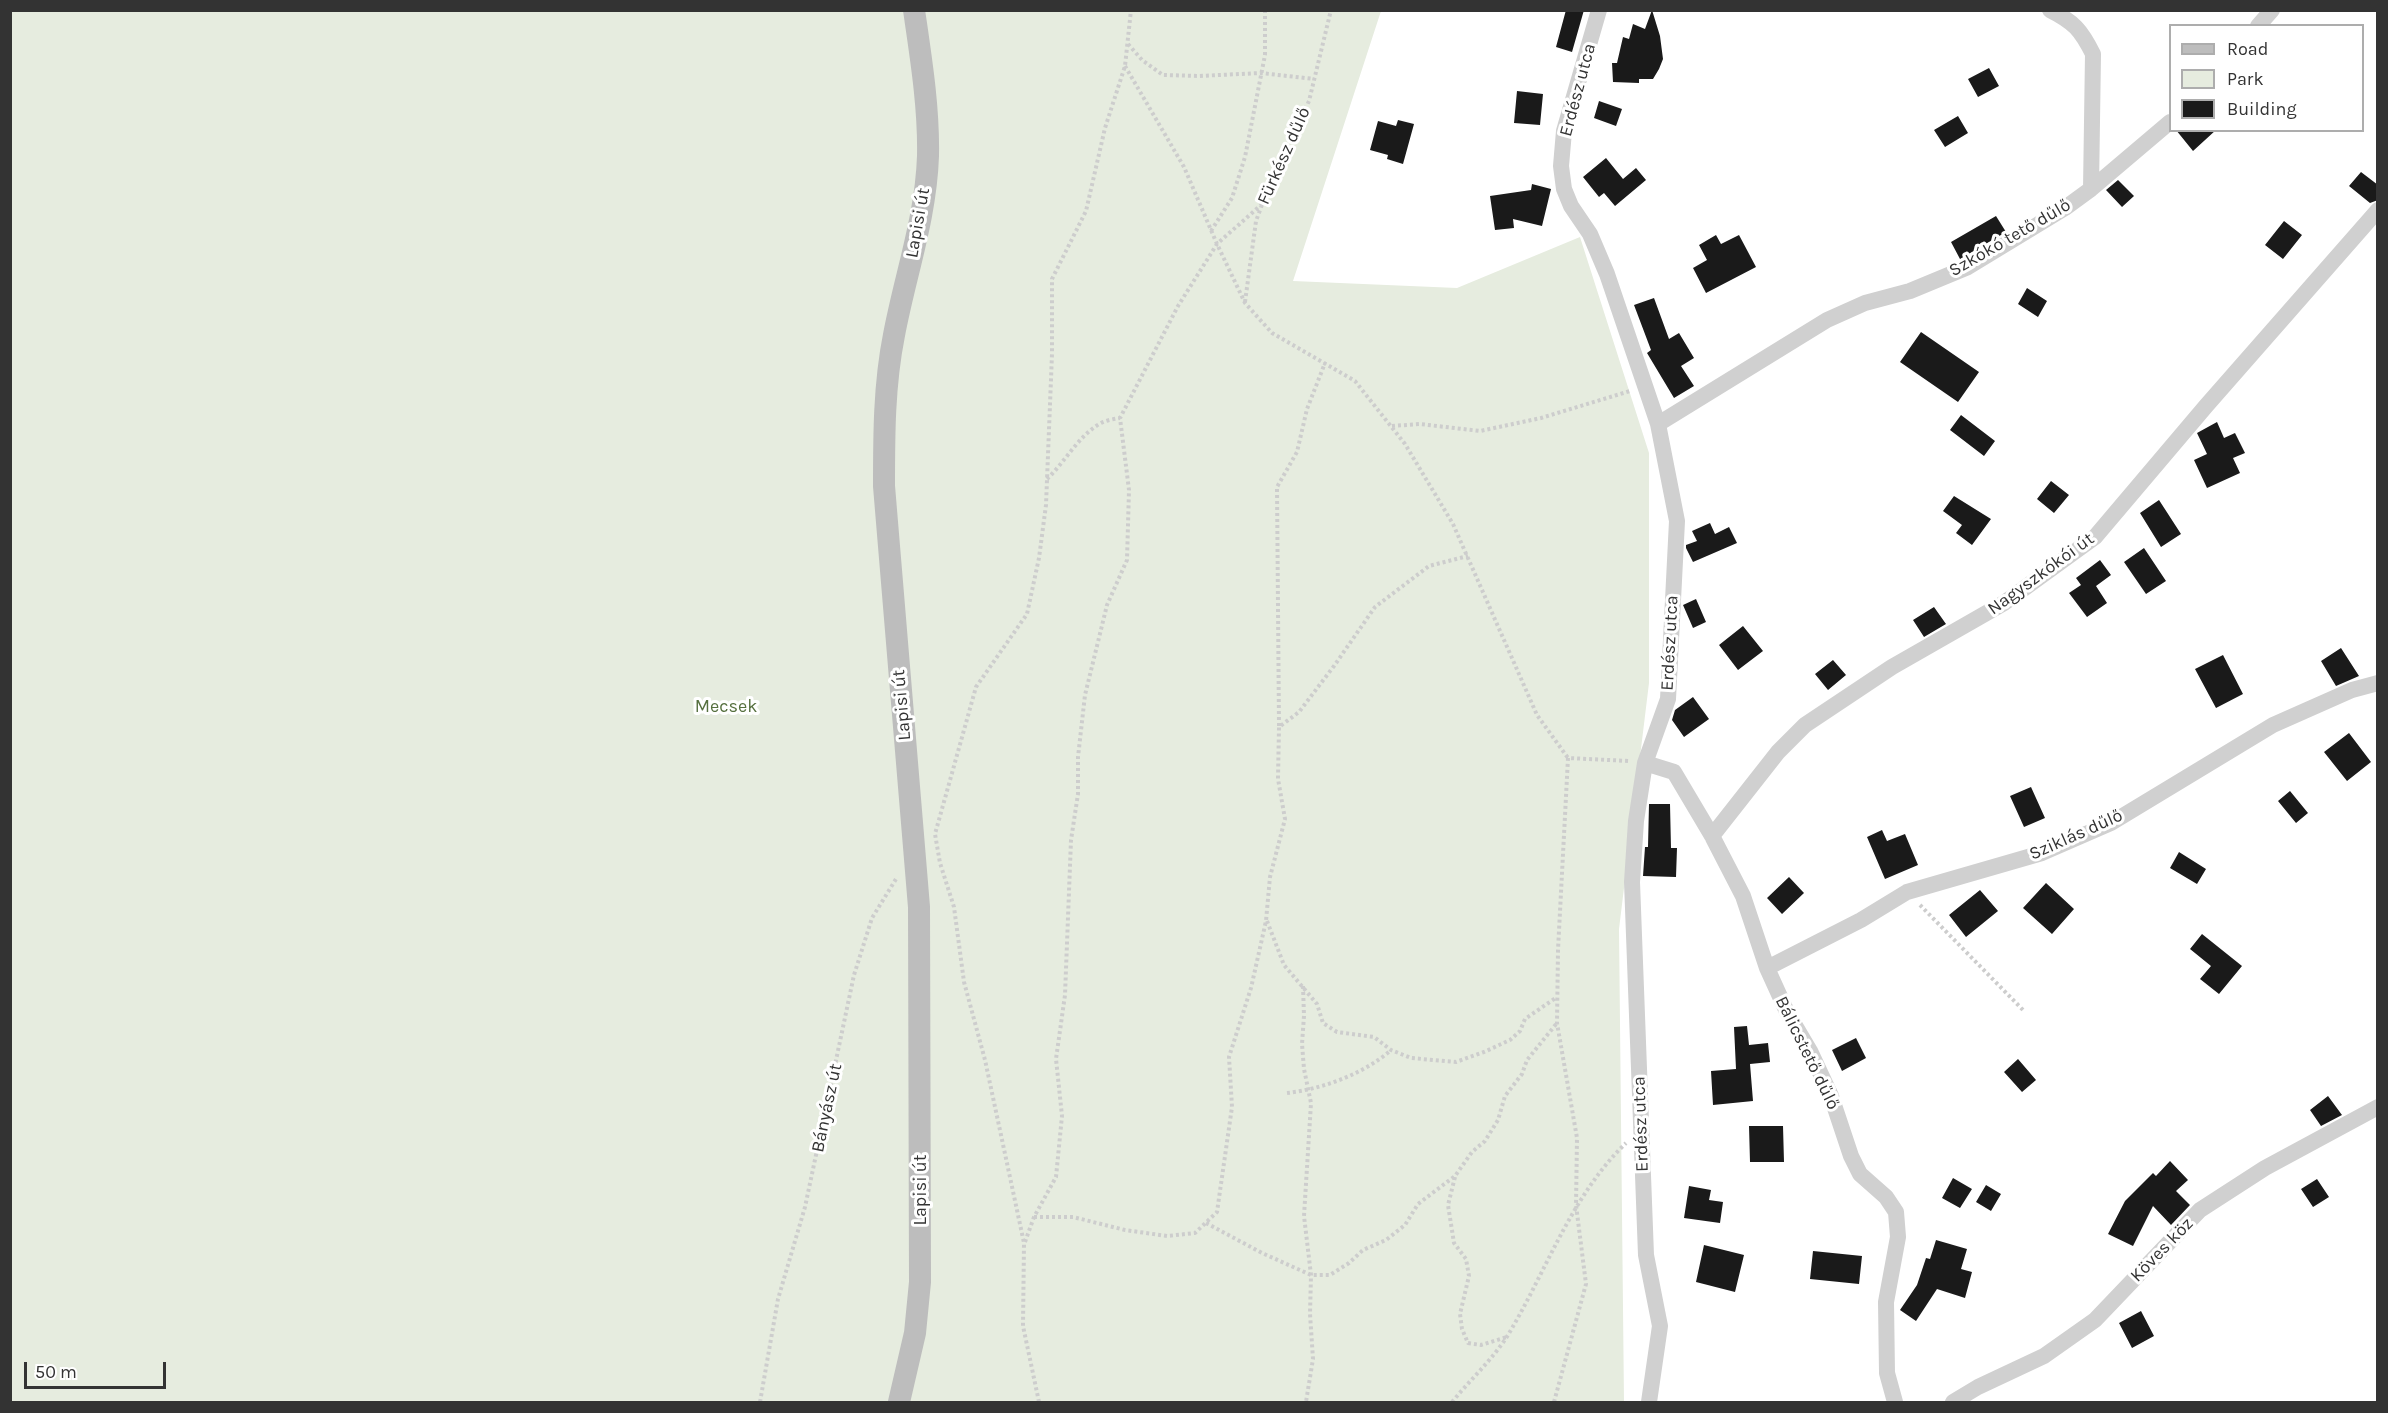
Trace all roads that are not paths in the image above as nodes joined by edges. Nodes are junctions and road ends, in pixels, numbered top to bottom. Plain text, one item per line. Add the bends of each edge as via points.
1 (914, 10) edge
2 (1599, 10) edge
3 (2050, 10) edge
4 (2272, 10) edge
5 (2260, 24) edge
6 (2169, 123) edge
7 (2091, 189) junction
8 (2378, 210) edge
9 (1658, 424) junction
10 (2378, 683) edge
11 (1645, 763) junction
12 (1712, 836) junction
13 (1767, 968) junction
14 (2378, 1107) edge
15 (899, 1402) edge
16 (1648, 1402) edge
17 (1895, 1402) edge
18 (1953, 1402) edge

1 - 15 street, Lapisi út via 928,156 921,219 894,336 884,433 884,486 919,907 920,1282 915,1333
2 - 9 street, Erdész utca via 1564,131 1564,189 1607,274
3 - 7 street, Szkókó tető dűlő via 2070,20 2093,54
4 - 5 street
6 - 7 street
7 - 9 street, Szkókó tető dűlő via 1968,267 1827,320
8 - 12 street, Nagyszkókói út via 2095,537 2004,603 1892,667 1805,725 1778,752
9 - 11 street, Erdész utca via 1677,521 1668,699
10 - 13 street, Sziklás dűlő via 2352,690 2273,725 2111,823 2042,853 1907,892
11 - 12 street, Bálicstető dűlő via 1674,772
11 - 16 street, Erdész utca via 1632,882 1646,1255 1660,1326
12 - 13 street, Bálicstető dűlő via 1743,896
13 - 17 street, Bálicstető dűlő via 1831,1096 1860,1174 1886,1197 1896,1212 1898,1237 1886,1302 1887,1373
14 - 18 street, Köves köz via 2265,1168 2200,1210 2095,1320 2044,1356 1978,1386

